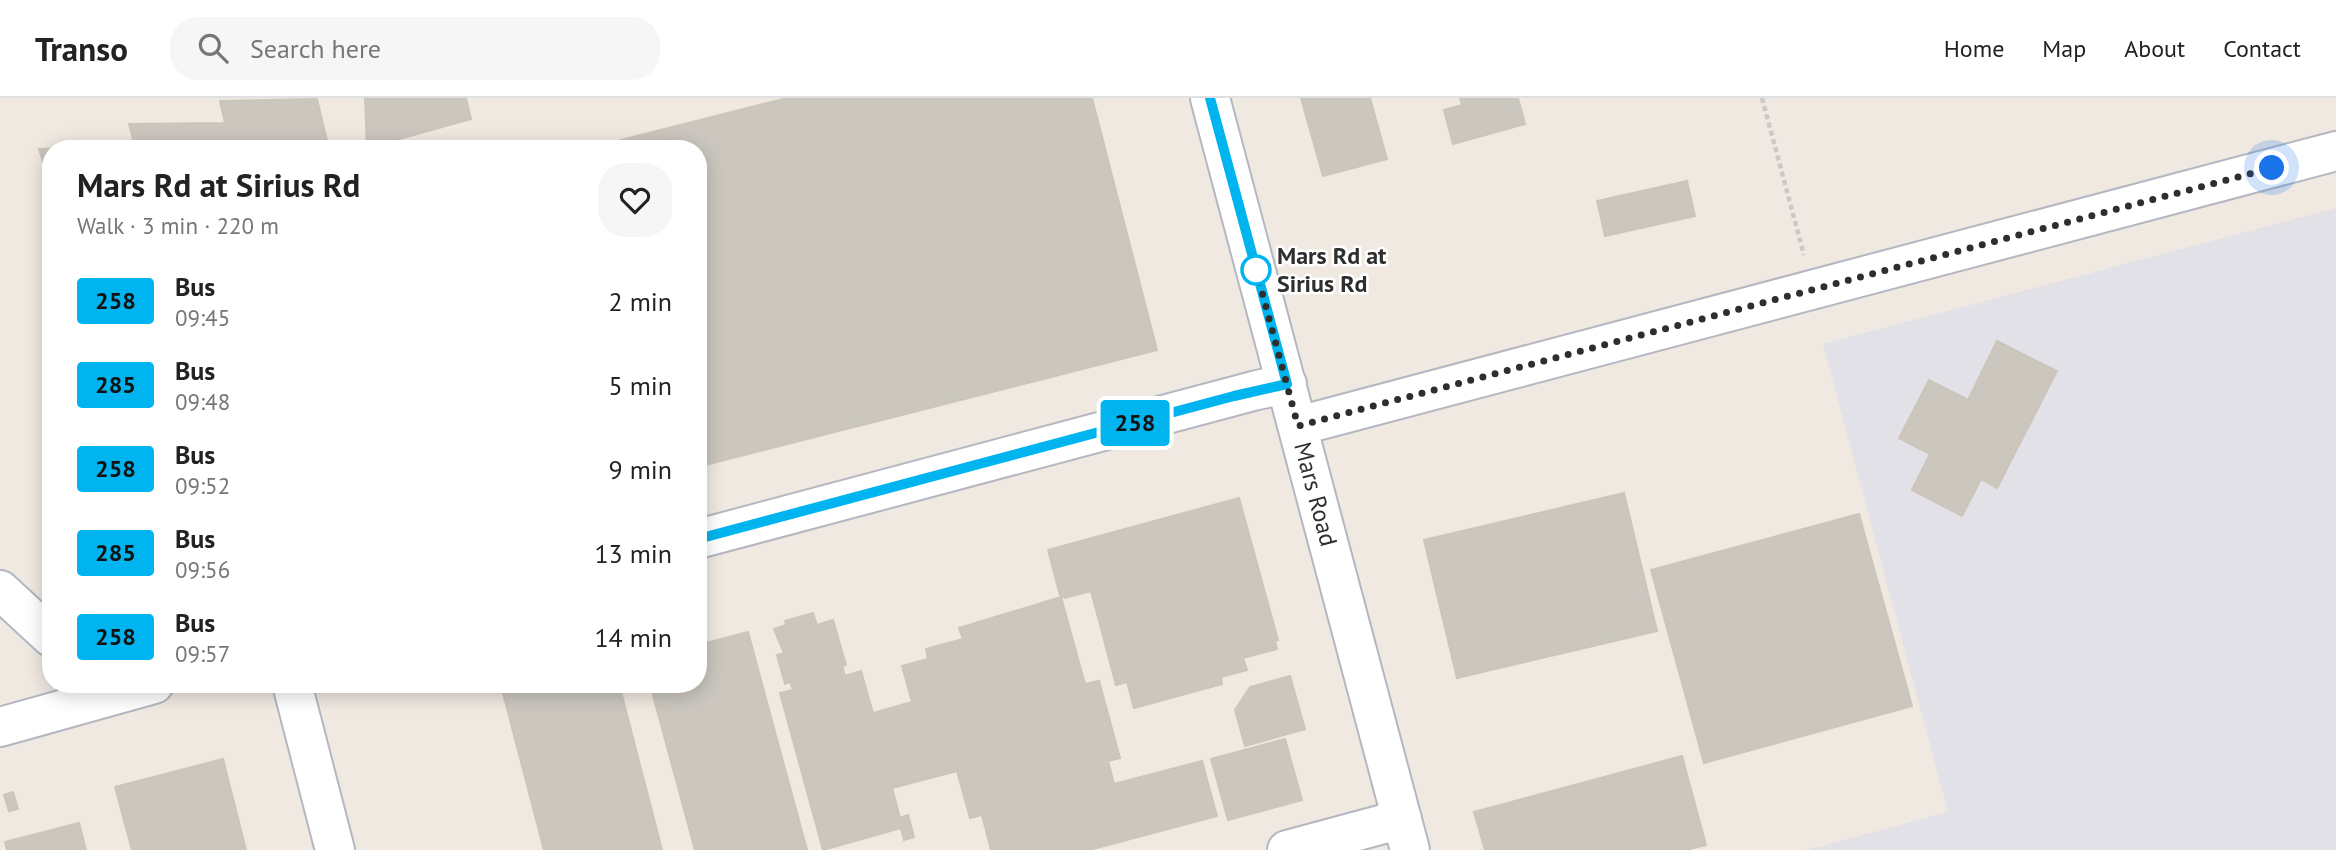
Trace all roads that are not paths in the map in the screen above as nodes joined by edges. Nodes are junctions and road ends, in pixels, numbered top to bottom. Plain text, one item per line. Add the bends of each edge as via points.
1 (1210, 98) edge
2 (2336, 151) edge
3 (1287, 384) junction
4 (1298, 426) junction
5 (707, 537) edge
6 (0, 590) edge
7 (42, 629) edge
8 (122, 693) edge
9 (294, 693) edge
10 (0, 727) edge
11 (1406, 834) edge
12 (335, 850) edge
13 (1287, 850) edge

1 - 3 street, Mars Road
2 - 4 street
3 - 4 street, Mars Road
3 - 5 street
4 - 11 street, Mars Road
6 - 7 street
8 - 10 street
9 - 12 street
11 - 13 street

